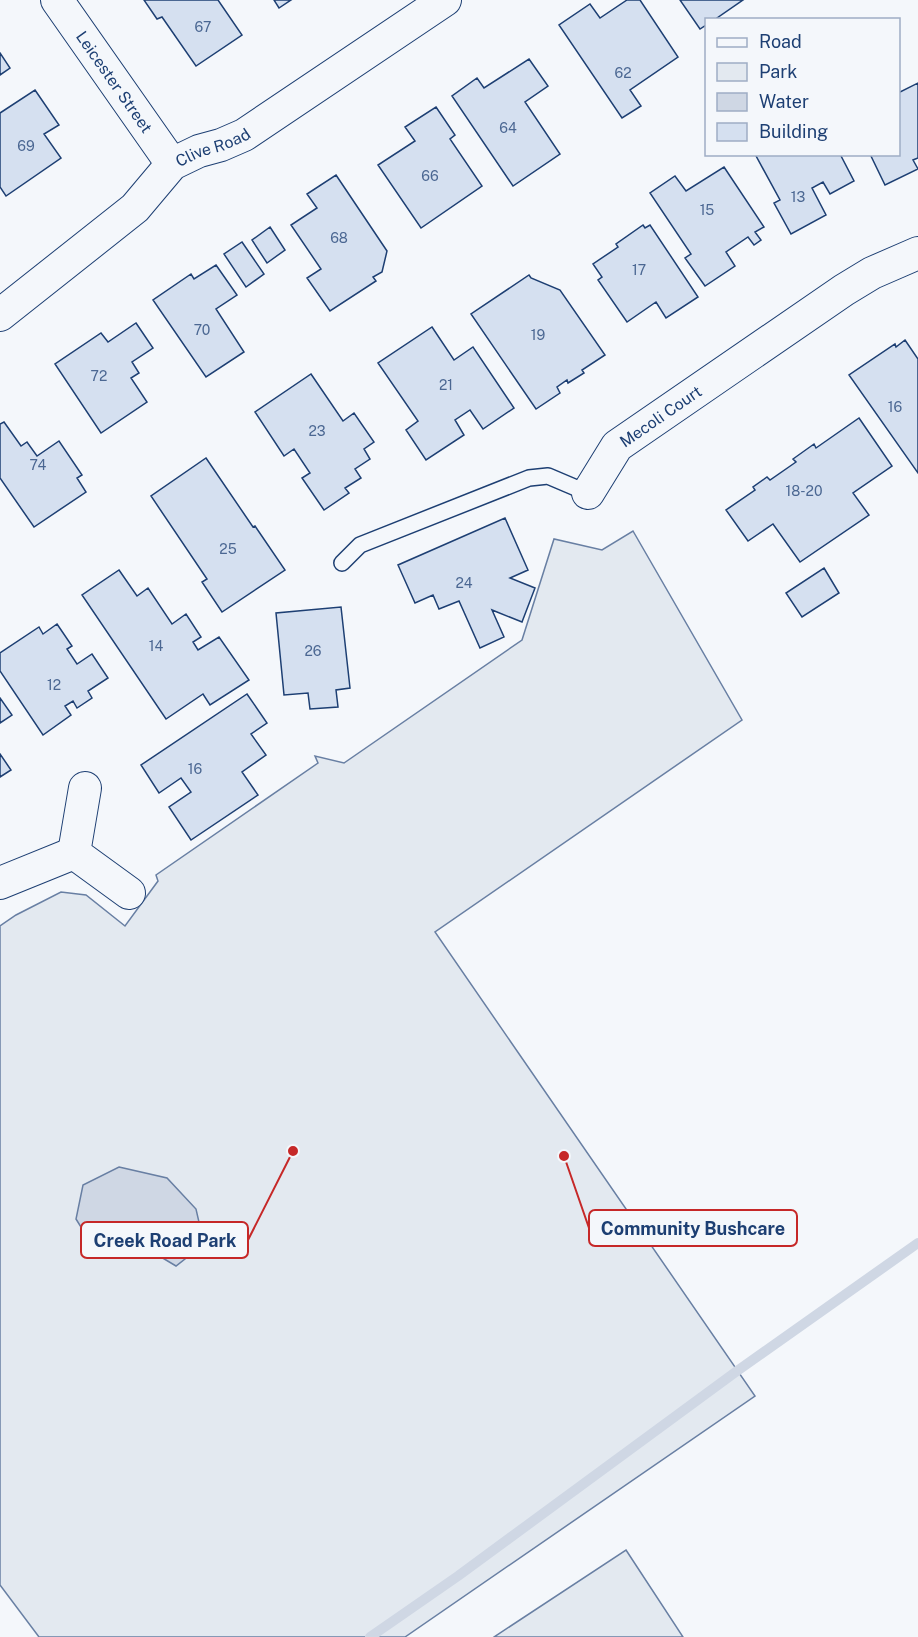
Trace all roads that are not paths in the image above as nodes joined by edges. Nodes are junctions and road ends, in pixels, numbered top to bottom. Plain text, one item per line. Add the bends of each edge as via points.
1 (57, 0) edge
2 (445, 0) edge
3 (172, 164) junction
4 (918, 252) edge
5 (0, 315) edge
6 (588, 493) joint
7 (342, 563) dead end
8 (85, 788) dead end
9 (74, 853) junction
10 (0, 884) edge
11 (129, 893) dead end

1 - 3 street, Leicester Street
2 - 3 street, Clive Road via 244,135
3 - 5 street, Clive Road via 135,208
4 - 6 street, Mecoli Court via 844,290 617,446
6 - 7 lane, Mecoli Court via 548,476 529,478 360,544
8 - 9 street
9 - 10 street
9 - 11 street

